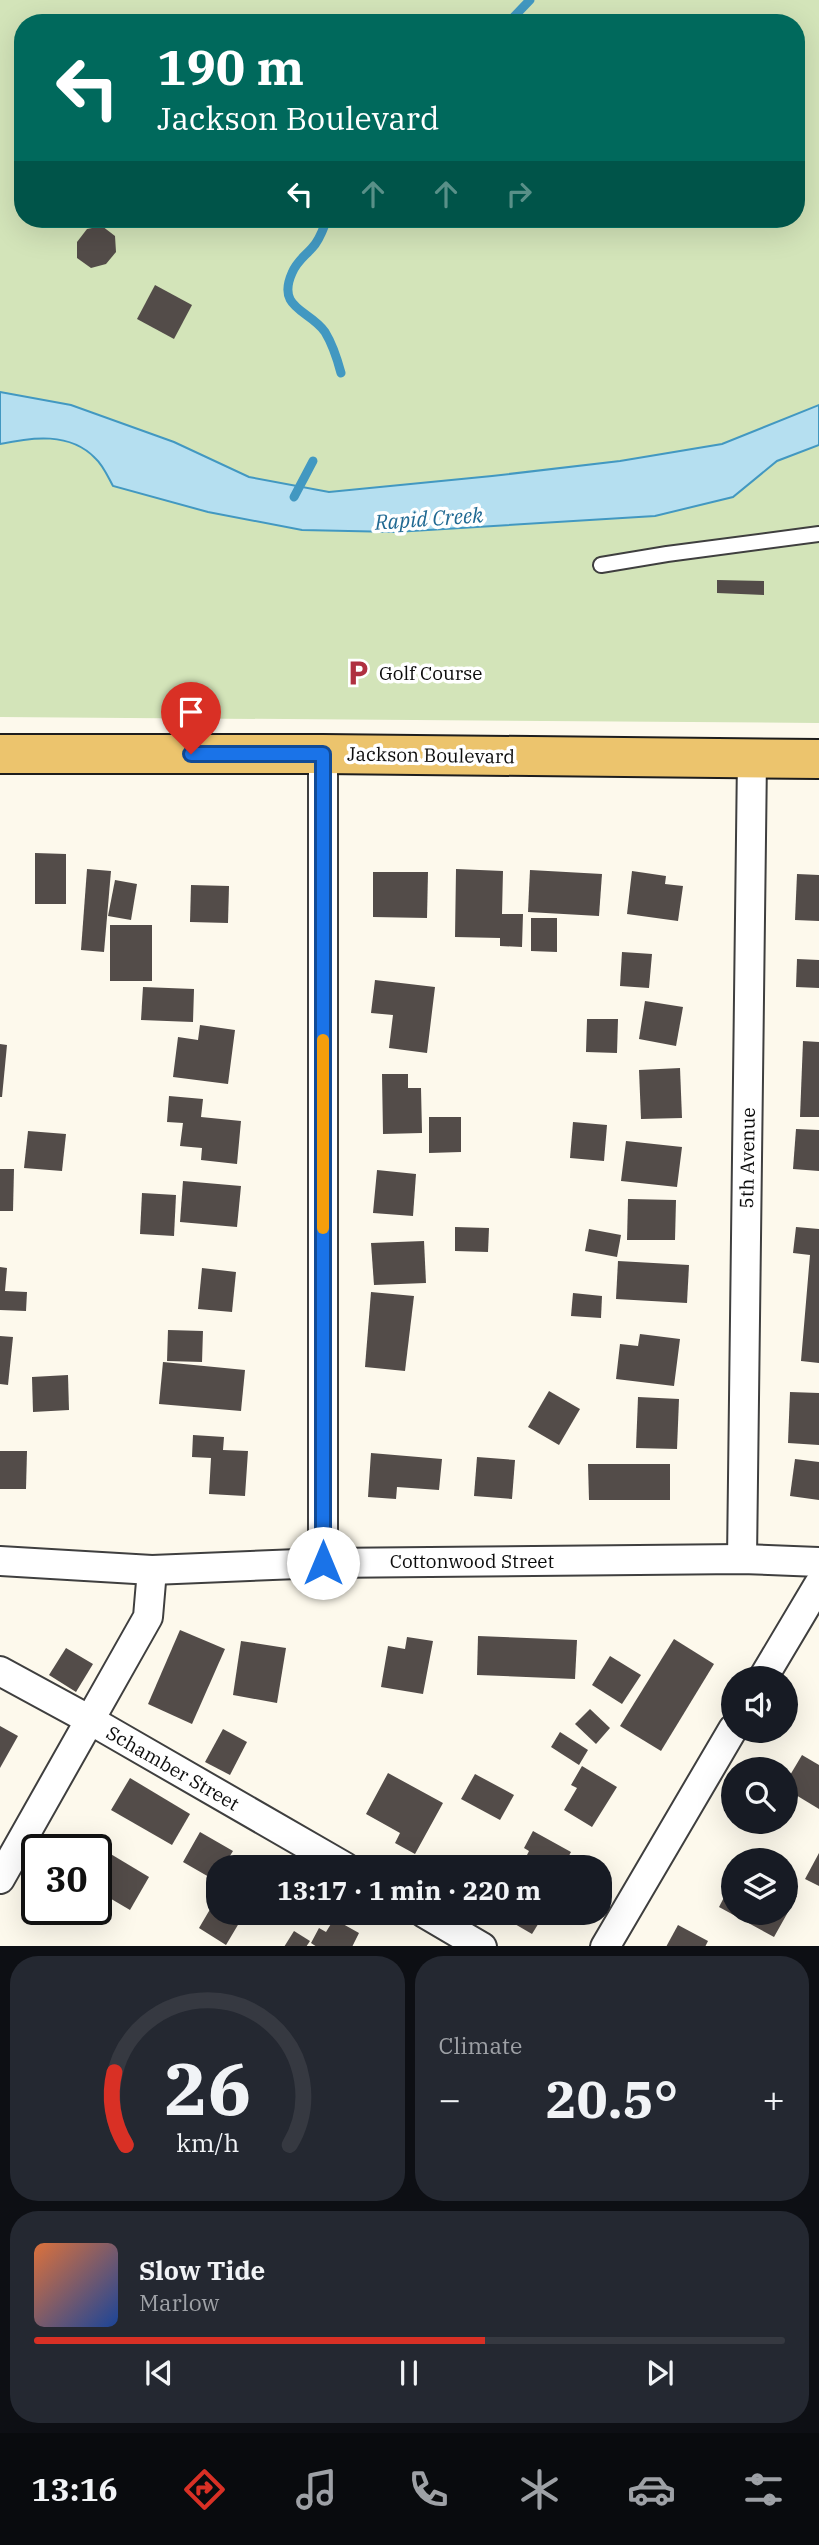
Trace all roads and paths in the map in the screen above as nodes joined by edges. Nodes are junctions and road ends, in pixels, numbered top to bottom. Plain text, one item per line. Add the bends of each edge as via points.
1 (819, 534) edge
2 (601, 565) dead end
3 (0, 754) edge
4 (323, 754) junction
5 (752, 758) junction
6 (819, 759) edge
7 (742, 1559) junction
8 (0, 1561) edge
9 (819, 1562) edge
10 (323, 1563) junction
11 (152, 1570) junction
12 (819, 1584) edge
13 (770, 1666) edge
14 (0, 1671) edge
15 (90, 1720) junction
16 (725, 1743) edge
17 (324, 1855) edge
18 (0, 1879) edge
19 (444, 1925) edge
20 (480, 1946) edge
21 (606, 1946) edge

1 - 2 lane
3 - 4 main road, Jackson Boulevard
4 - 5 main road, Jackson Boulevard
4 - 10 street
5 - 6 main road, Jackson Boulevard
5 - 7 street, 5th Avenue
7 - 9 street, Cottonwood Street
7 - 10 street, Cottonwood Street
8 - 11 street, Cottonwood Street
10 - 11 street, Cottonwood Street
11 - 15 street via 148,1617
12 - 13 street
14 - 15 street, Schamber Street
15 - 17 street, Schamber Street
15 - 18 street
16 - 21 street
19 - 20 street

